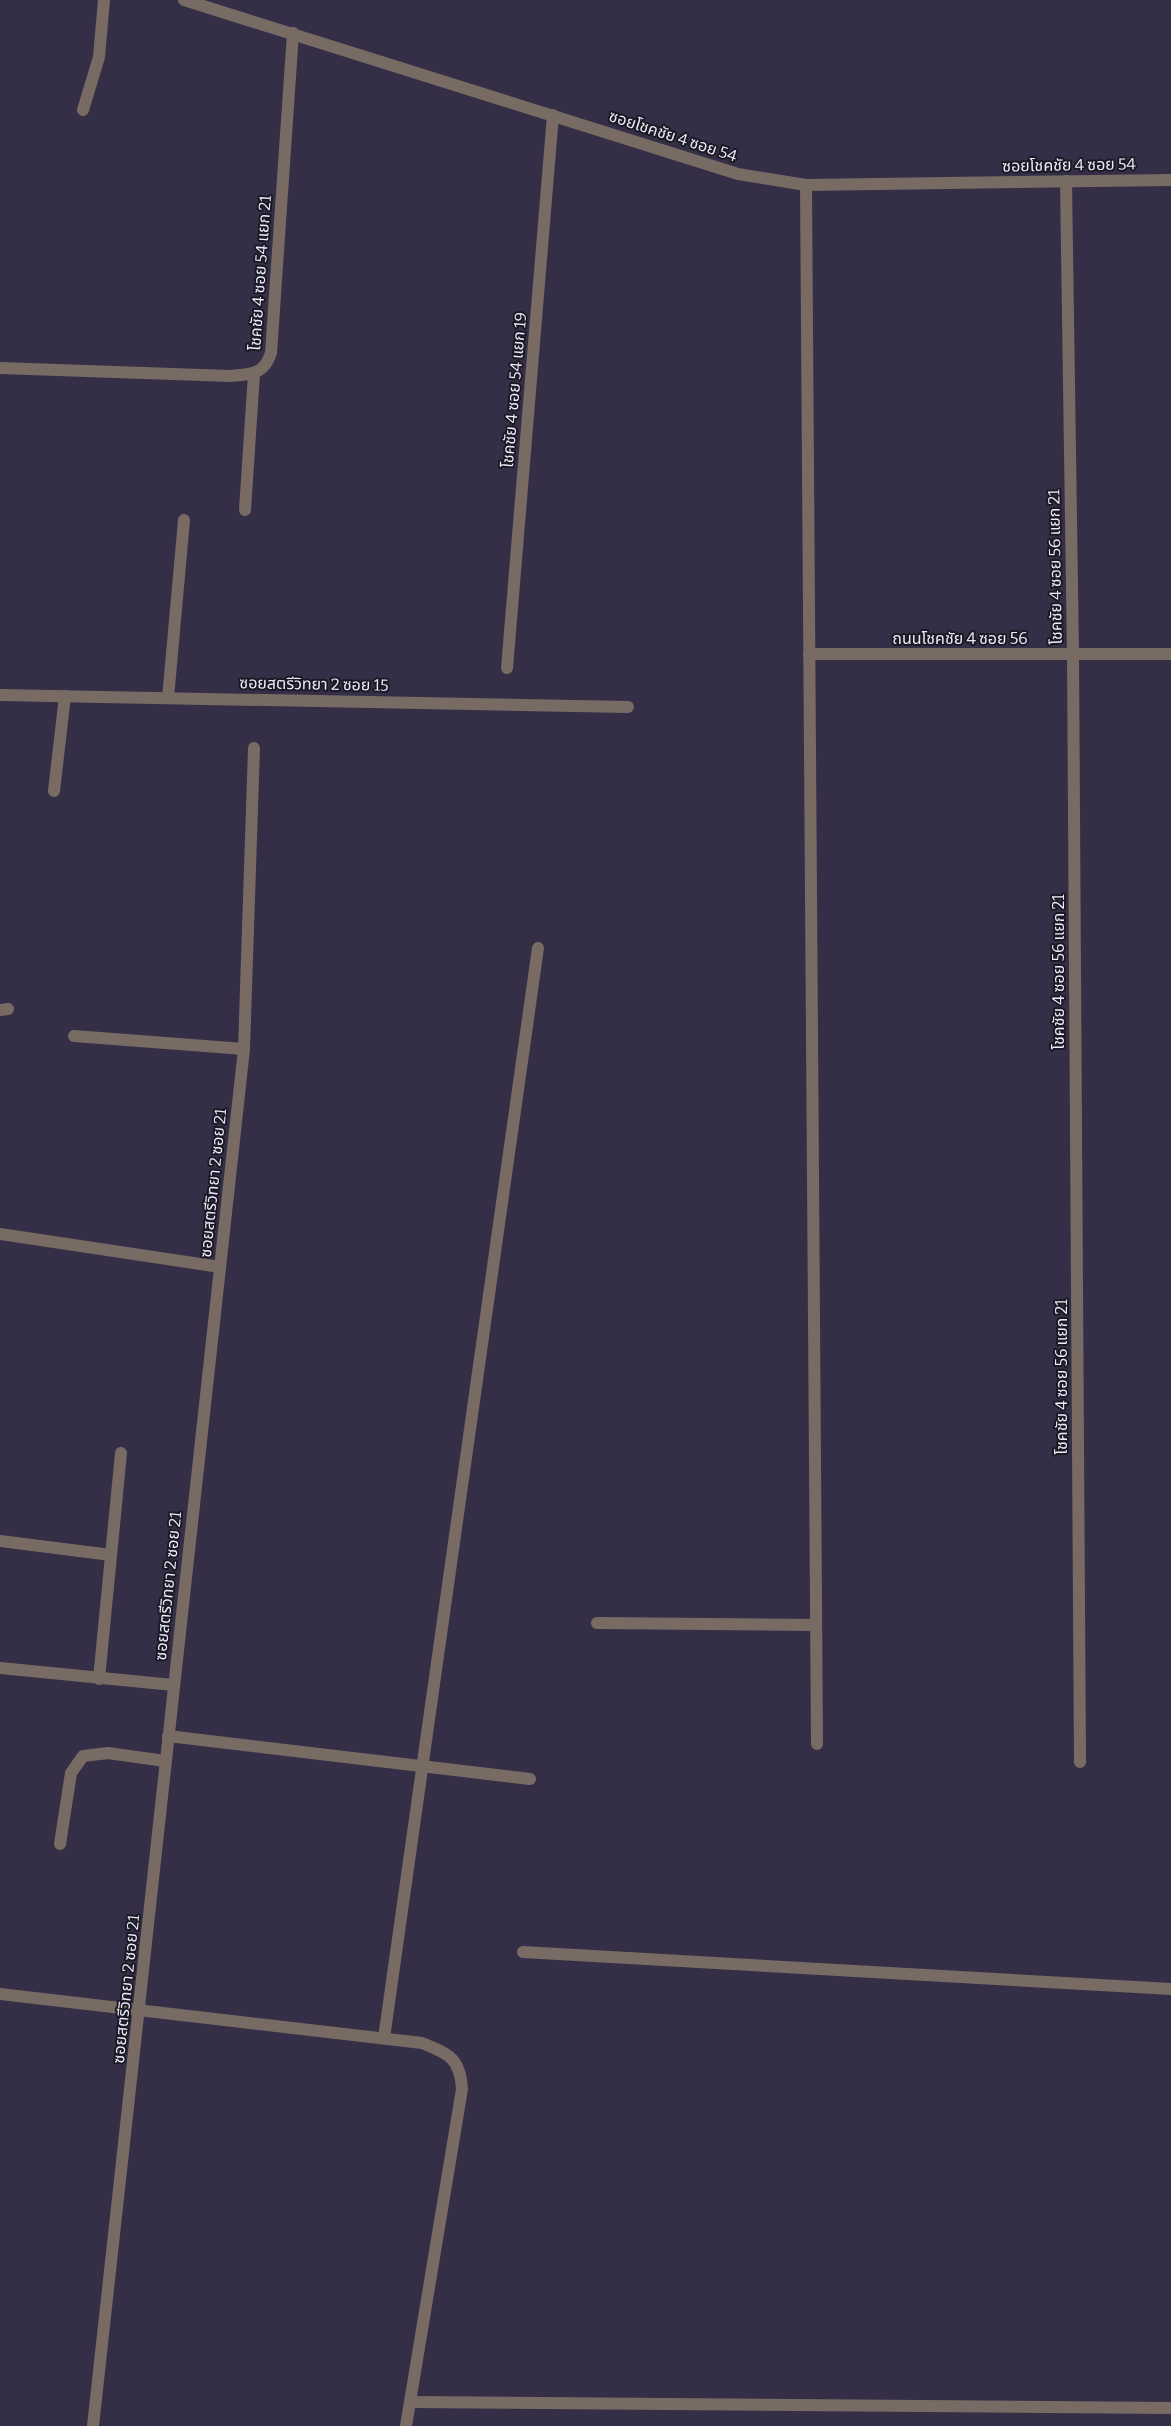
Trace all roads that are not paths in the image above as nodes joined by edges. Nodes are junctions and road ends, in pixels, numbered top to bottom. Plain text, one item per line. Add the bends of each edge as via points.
1 (104, 0) edge
2 (184, 0) edge
3 (294, 32) junction
4 (83, 110) dead end
5 (553, 115) junction
6 (1171, 180) edge
7 (1066, 181) junction
8 (806, 185) junction
9 (0, 368) edge
10 (254, 374) junction
11 (245, 510) dead end
12 (184, 520) dead end
13 (809, 654) junction
14 (1073, 654) junction
15 (1171, 654) edge
16 (507, 668) dead end
17 (0, 695) edge
18 (65, 696) junction
19 (168, 698) junction
20 (628, 707) dead end
21 (254, 748) dead end
22 (54, 791) dead end
23 (538, 948) dead end
24 (74, 1036) dead end
25 (244, 1048) junction
26 (0, 1234) edge
27 (220, 1267) junction
28 (121, 1453) dead end
29 (0, 1542) edge
30 (111, 1555) junction
31 (598, 1623) dead end
32 (816, 1625) junction
33 (0, 1668) edge
34 (99, 1679) junction
35 (173, 1685) junction
36 (168, 1736) junction
37 (817, 1744) dead end
38 (165, 1760) junction
39 (1080, 1762) dead end
40 (423, 1766) junction
41 (530, 1778) dead end
42 (60, 1844) dead end
43 (523, 1952) dead end
44 (1171, 1989) edge
45 (0, 1994) edge
46 (140, 2009) junction
47 (384, 2038) junction
48 (410, 2402) junction
49 (1171, 2408) edge
50 (93, 2426) edge
51 (406, 2426) edge

1 - 4 street via 99,57
2 - 3 street, ซอยโชคชัย 4 ซอย 54
3 - 5 street, ซอยโชคชัย 4 ซอย 54
3 - 10 street, โชคชัย 4 ซอย 54 แยก 21 via 271,353 268,364
5 - 8 street, ซอยโชคชัย 4 ซอย 54 via 738,174
5 - 16 street, โชคชัย 4 ซอย 54 แยก 19
6 - 7 street, ซอยโชคชัย 4 ซอย 54
7 - 8 street, ซอยโชคชัย 4 ซอย 54
7 - 14 street, โชคชัย 4 ซอย 56 แยก 21
8 - 13 street
9 - 10 street, โชคชัย 4 ซอย 54 แยก 21 via 230,376
10 - 11 street
12 - 19 street
13 - 14 street, ถนนโชคชัย 4 ซอย 56
13 - 32 street
14 - 15 street, ถนนโชคชัย 4 ซอย 56
14 - 39 street, โชคชัย 4 ซอย 56 แยก 21
17 - 18 street, ซอยสตรีวิทยา 2 ซอย 15
18 - 19 street, ซอยสตรีวิทยา 2 ซอย 15
18 - 22 street
19 - 20 street, ซอยสตรีวิทยา 2 ซอย 15
21 - 25 street, ซอยสตรีวิทยา 2 ซอย 21
23 - 40 street
24 - 25 street
25 - 27 street, ซอยสตรีวิทยา 2 ซอย 21
26 - 27 street
27 - 35 street, ซอยสตรีวิทยา 2 ซอย 21
28 - 30 street
29 - 30 street
30 - 34 street
31 - 32 street
32 - 37 street
33 - 34 street
34 - 35 street
35 - 36 street, ซอยสตรีวิทยา 2 ซอย 21
36 - 38 street, ซอยสตรีวิทยา 2 ซอย 21
36 - 40 street
38 - 42 street via 108,1753 83,1756 71,1773
38 - 46 street, ซอยสตรีวิทยา 2 ซอย 21
40 - 41 street
40 - 47 street
43 - 44 street
45 - 46 street
46 - 47 street
46 - 50 street, ซอยสตรีวิทยา 2 ซอย 21
47 - 48 street via 422,2043 442,2051 454,2058 461,2073 462,2089
48 - 49 street
48 - 51 street

